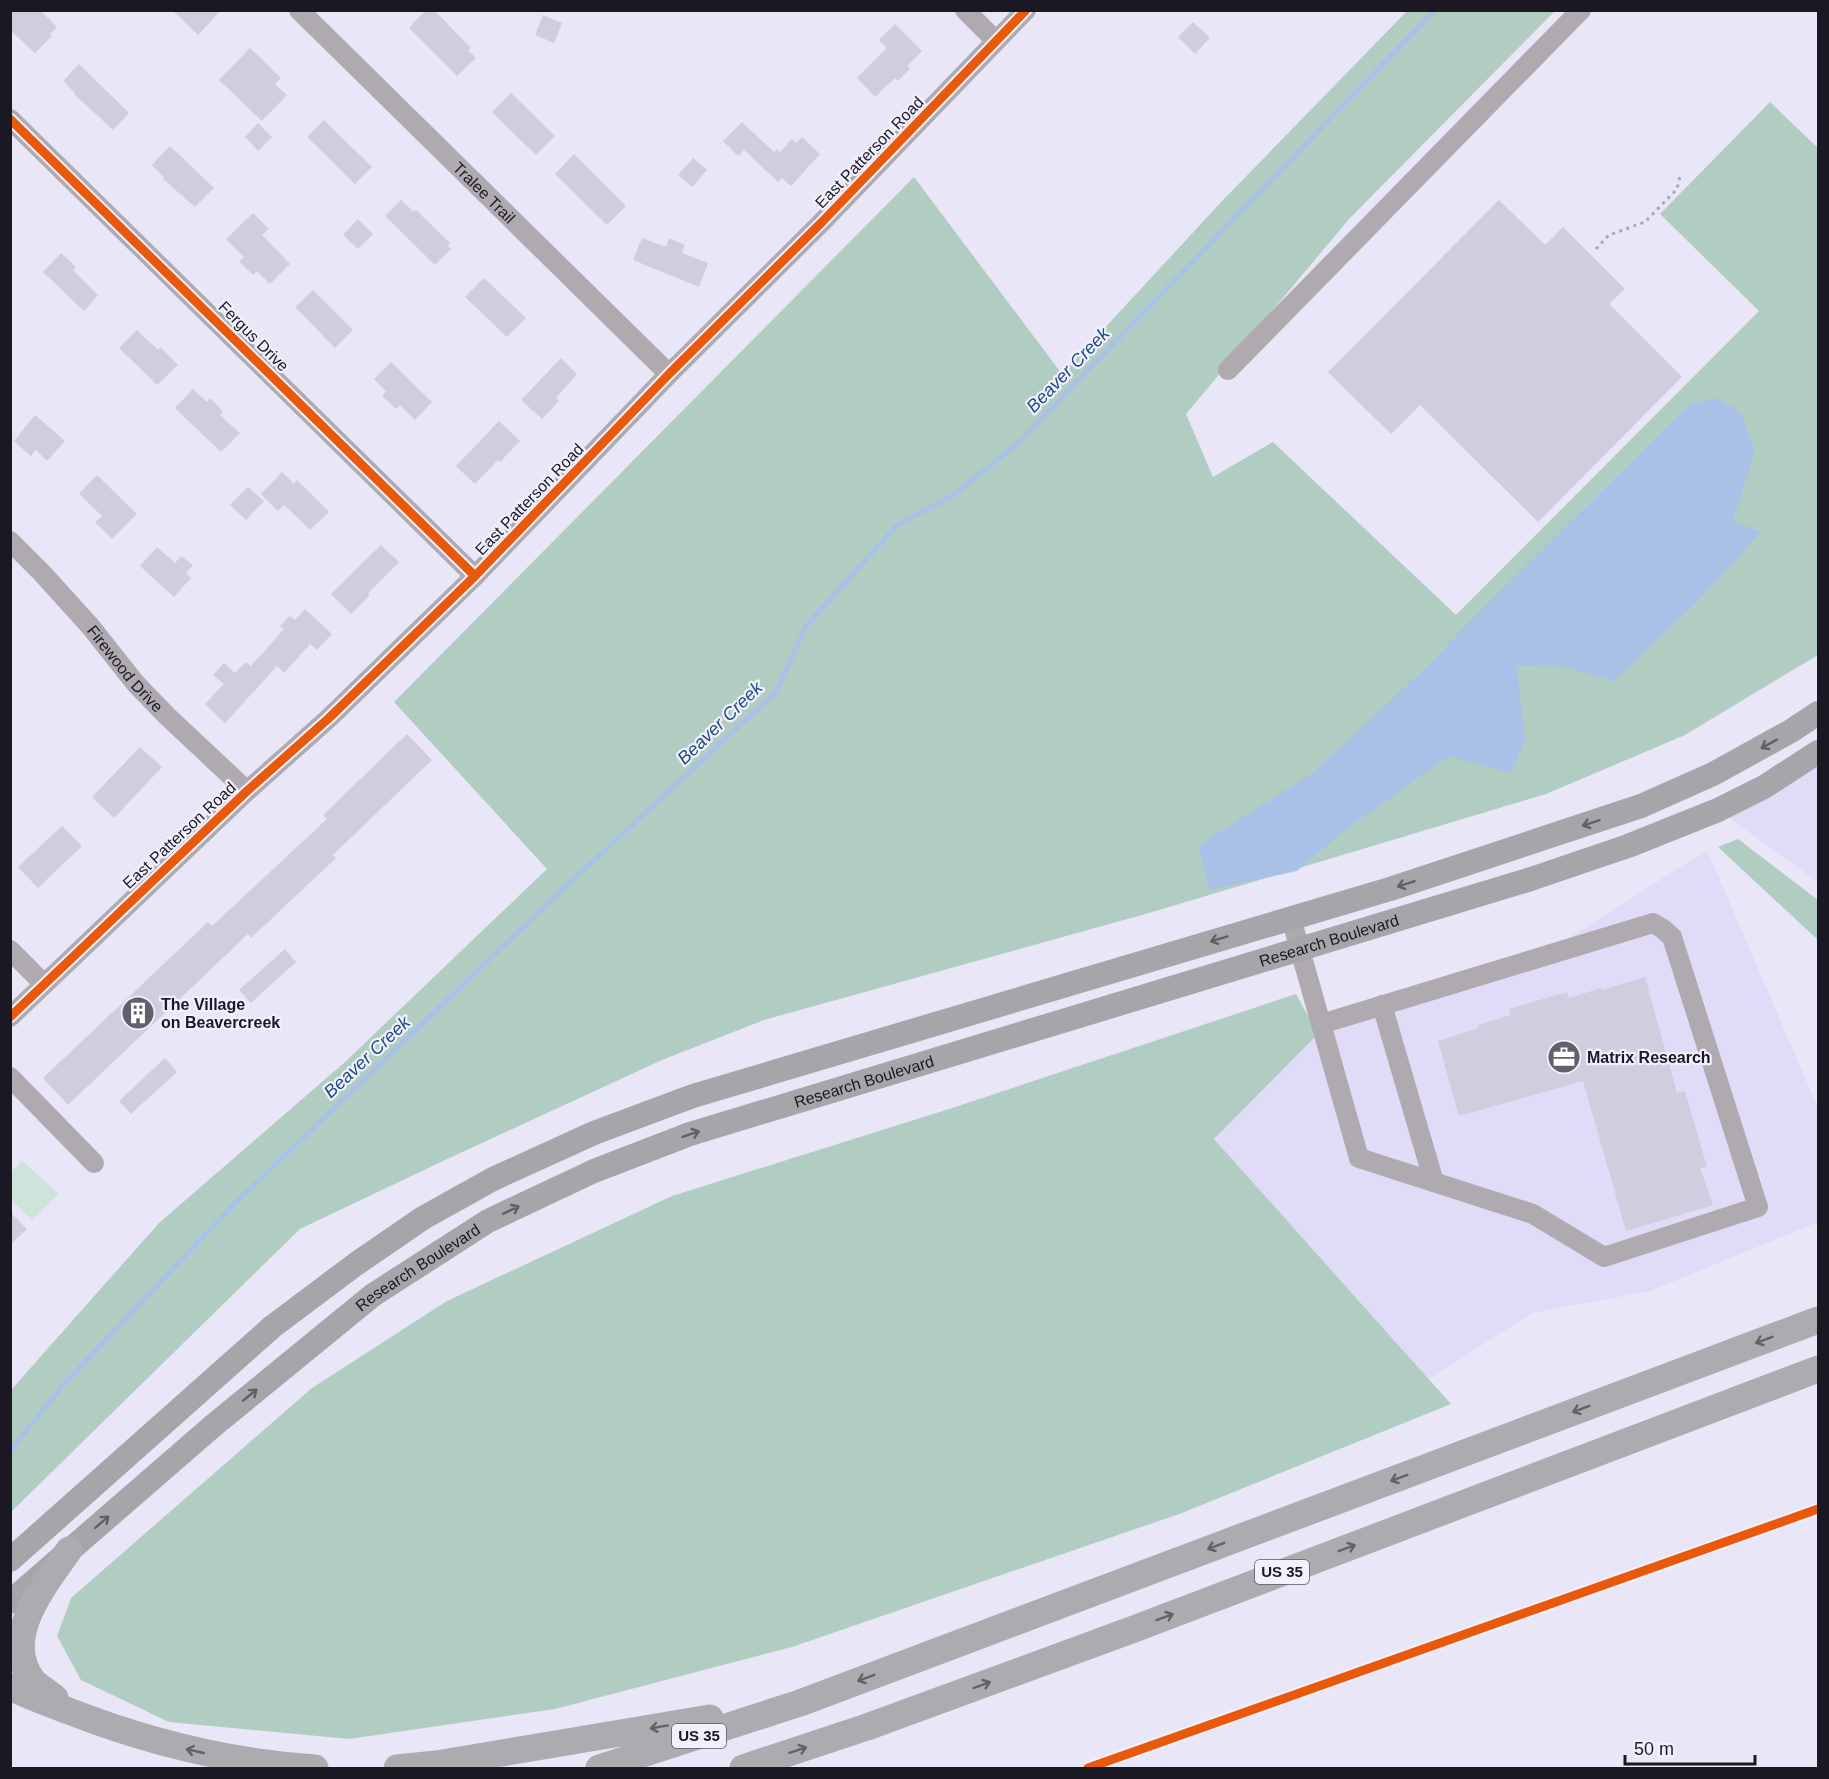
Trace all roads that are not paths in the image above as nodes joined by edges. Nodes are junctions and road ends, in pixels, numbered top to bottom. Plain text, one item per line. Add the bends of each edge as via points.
1 (299, 10) edge
2 (965, 10) edge
3 (1026, 10) edge
4 (1581, 10) edge
5 (996, 41) junction
6 (10, 119) edge
7 (1228, 370) dead end
8 (669, 374) junction
9 (10, 541) edge
10 (475, 576) junction
11 (1818, 713) edge
12 (1818, 752) edge
13 (247, 791) junction
14 (1291, 918) junction
15 (1300, 949) junction
16 (10, 950) edge
17 (44, 984) junction
18 (1382, 1005) junction
19 (10, 1017) edge
20 (1322, 1024) junction
21 (10, 1077) edge
22 (94, 1163) dead end
23 (1434, 1182) junction
24 (1818, 1320) edge
25 (1818, 1369) edge
26 (69, 1551) junction
27 (10, 1560) edge
28 (10, 1602) edge
29 (10, 1687) edge
30 (800, 1703) junction
31 (78, 1715) junction
32 (315, 1768) edge
33 (397, 1768) edge
34 (599, 1768) edge
35 (743, 1768) edge

1 - 8 street, Tralee Trail
2 - 5 street
3 - 5 street, East Patterson Road
4 - 7 street
5 - 8 street, East Patterson Road
6 - 10 street, Fergus Drive
8 - 10 street, East Patterson Road
9 - 13 street, Firewood Drive via 90,626 166,716
10 - 13 street, East Patterson Road via 329,718
11 -> 14 main road, Research Boulevard via 1713,774 1641,806
12 - 15 main road, Research Boulevard via 1764,787 1718,810 1628,846
13 - 17 street, East Patterson Road
14 - 15 street
14 -> 27 main road, Research Boulevard via 693,1096 594,1133 493,1179 423,1218 272,1327
15 - 20 street
26 -> 15 main road, Research Boulevard via 373,1295 488,1221 594,1171 690,1134
16 - 17 street
17 - 19 street, East Patterson Road
18 - 20 street
18 - 23 street
18 - 23 street via 1653,923 1672,937 1758,1207 1604,1257 1533,1214
20 - 23 street via 1359,1158
21 - 22 street
24 -> 30 highway, US 35
35 -> 25 highway, US 35 via 1123,1633
26 - 28 main road, Research Boulevard
26 - 31 highway via 28,1609 16,1641 20,1659 33,1681
29 - 31 highway
30 -> 33 highway
30 - 34 highway, US 35
32 -> 31 highway via 228,1759 173,1746

